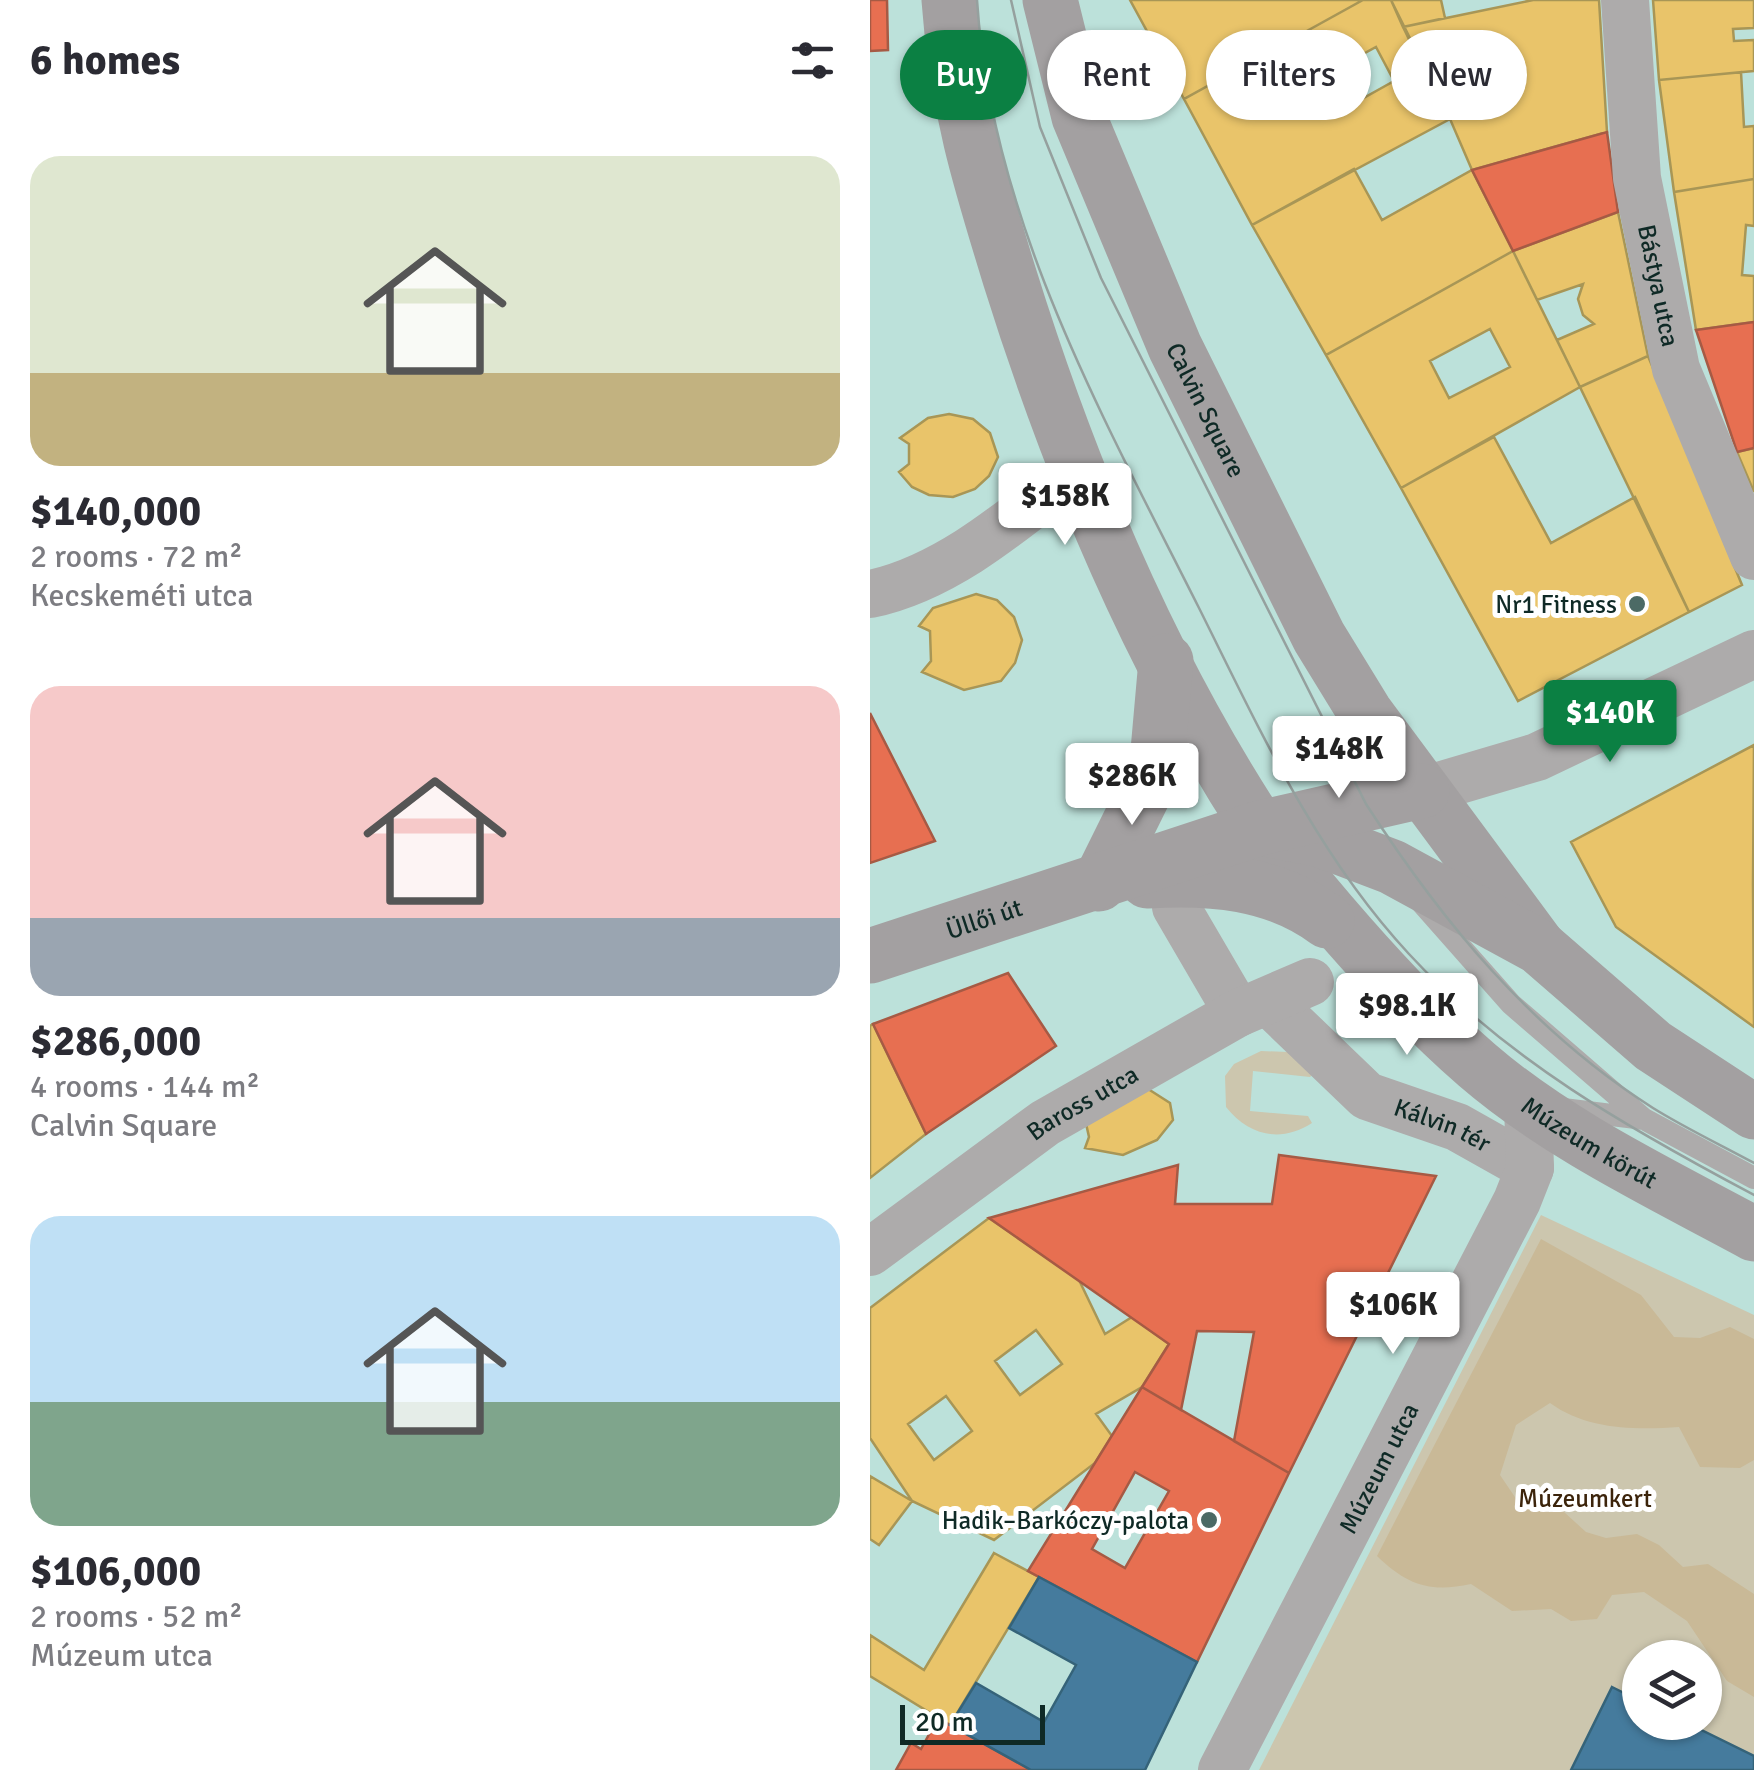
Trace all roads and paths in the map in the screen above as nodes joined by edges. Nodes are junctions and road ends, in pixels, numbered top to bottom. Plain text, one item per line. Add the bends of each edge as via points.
1 (949, 0) edge
2 (1050, 0) edge
3 (1625, 0) edge
4 (1078, 468) junction
5 (1754, 556) edge
6 (870, 594) edge
7 (1754, 654) edge
8 (1166, 660) junction
9 (1422, 791) junction
10 (1260, 828) junction
11 (1392, 868) junction
12 (1099, 884) junction
13 (1176, 907) dead end
14 (1352, 940) junction
15 (1539, 947) junction
16 (870, 956) edge
17 (1310, 982) dead end
18 (1253, 1007) junction
19 (1528, 1104) junction
20 (1754, 1112) edge
21 (1644, 1119) junction
22 (1530, 1168) junction
23 (1754, 1178) edge
24 (1754, 1234) edge
25 (870, 1252) edge
26 (1222, 1770) edge

1 - 4 main road via 969,146 1034,354
2 - 9 main road, Calvin Square via 1079,117 1174,347 1319,637
3 - 5 street, Bástya utca via 1637,178 1676,369
4 - 6 street via 992,535 928,573
4 - 8 main road
7 - 9 street via 1537,757
8 - 10 main road
8 - 12 main road via 1148,785
9 - 10 main road
9 - 15 main road, Calvin Square
10 - 11 main road via 1321,840
10 - 12 main road
10 - 14 main road
11 - 15 main road
11 - 21 lane, Múzeum körút via 1511,1004
12 - 14 main road via 1198,878 1255,886 1300,901
12 - 16 main road, Üllői út
13 - 18 street, Kálvin tér
14 - 19 main road via 1435,1026
15 - 20 main road via 1653,1046
17 - 18 street, Baross utca
18 - 22 street, Kálvin tér via 1368,1096 1458,1128
18 - 25 street, Baross utca via 1044,1122
19 - 21 lane, Múzeum körút
19 - 22 street, Múzeum utca
19 - 24 main road, Múzeum körút
21 - 23 lane, Múzeum körút
22 - 26 street, Múzeum utca

